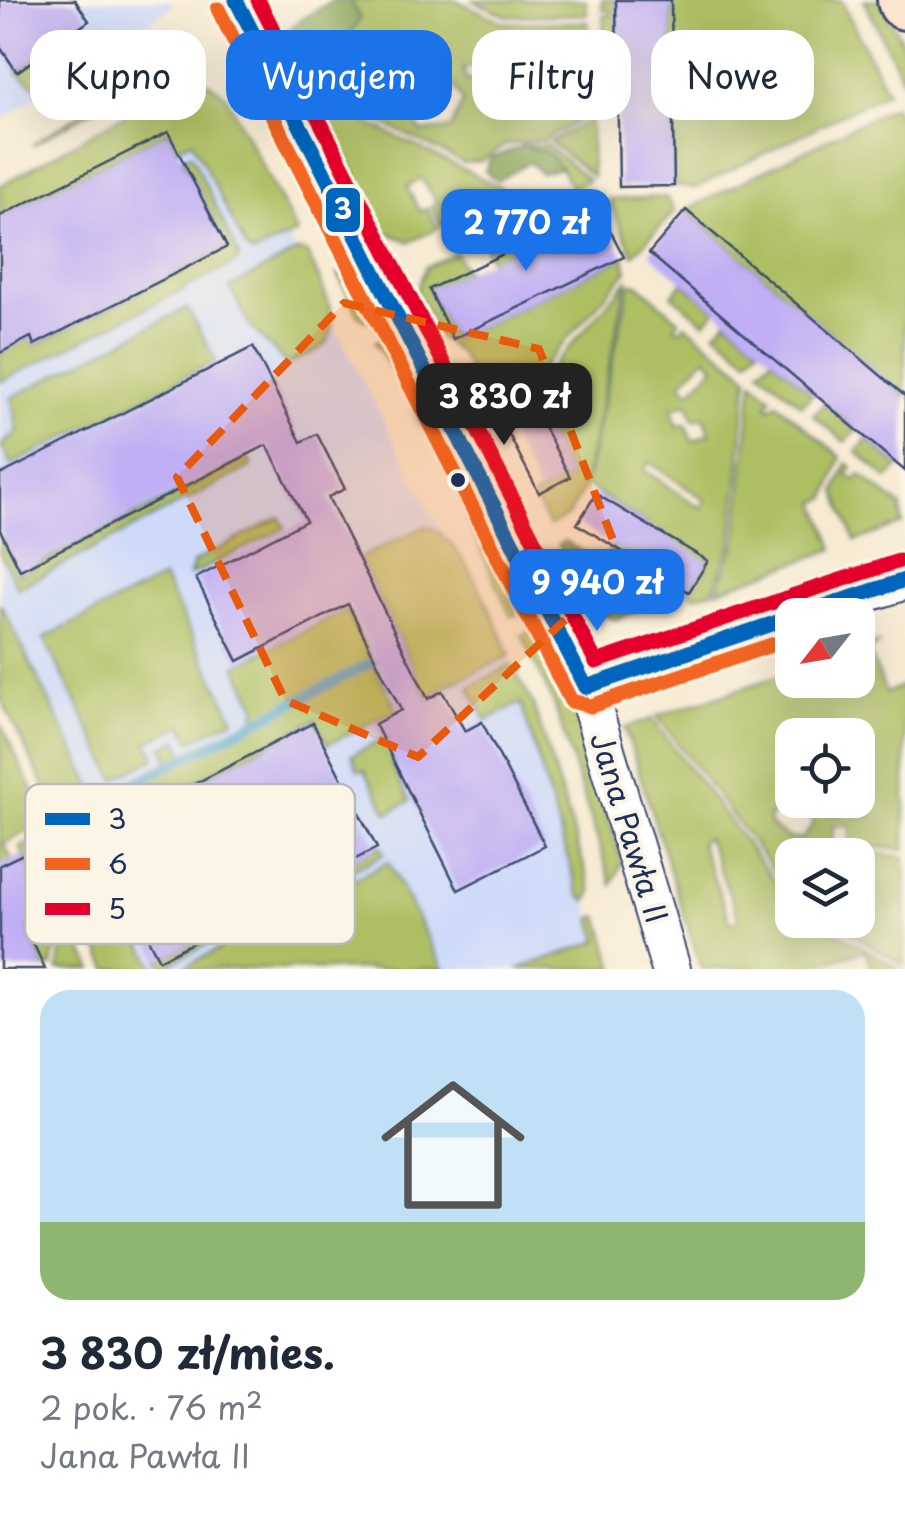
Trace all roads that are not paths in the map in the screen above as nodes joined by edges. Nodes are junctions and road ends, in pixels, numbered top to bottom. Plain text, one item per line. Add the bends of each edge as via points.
1 (236, 0) edge
2 (905, 580) edge
3 (850, 598) edge
4 (775, 623) edge
5 (586, 687) junction
6 (671, 969) edge

1 - 5 street, Jana Pawła II
2 - 3 street
4 - 5 street
5 - 6 street, Jana Pawła II

